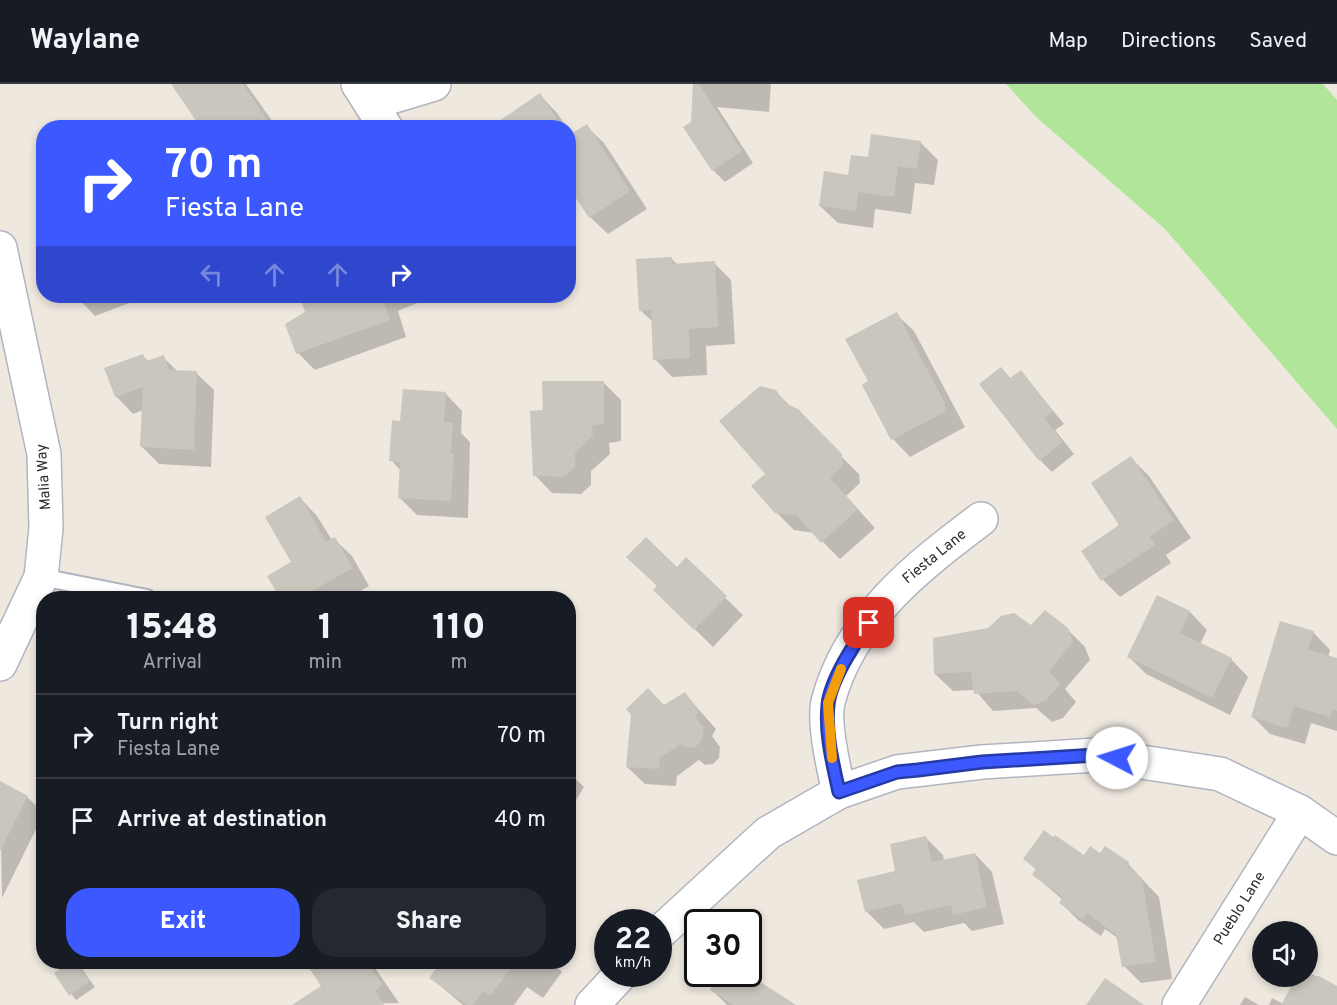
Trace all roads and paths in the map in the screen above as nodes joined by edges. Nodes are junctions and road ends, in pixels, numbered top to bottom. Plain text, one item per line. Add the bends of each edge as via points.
1 (434, 84) edge
2 (372, 105) edge
3 (0, 248) edge
4 (981, 519) dead end
5 (41, 577) junction
6 (112, 591) edge
7 (0, 664) edge
8 (839, 792) junction
9 (1300, 812) junction
10 (1337, 838) edge
11 (672, 921) edge
12 (609, 987) edge
13 (592, 1005) edge
14 (1179, 1005) edge

1 - 2 street
3 - 5 street, Malia Way via 44,454 46,528
4 - 8 street, Fiesta Lane via 890,593 848,653 828,703 830,752
5 - 6 lane
5 - 7 street, Malia Way
8 - 9 street via 897,772 1096,755 1220,774
8 - 11 street via 768,833
9 - 10 street
9 - 14 street, Pueblo Lane
12 - 13 street

